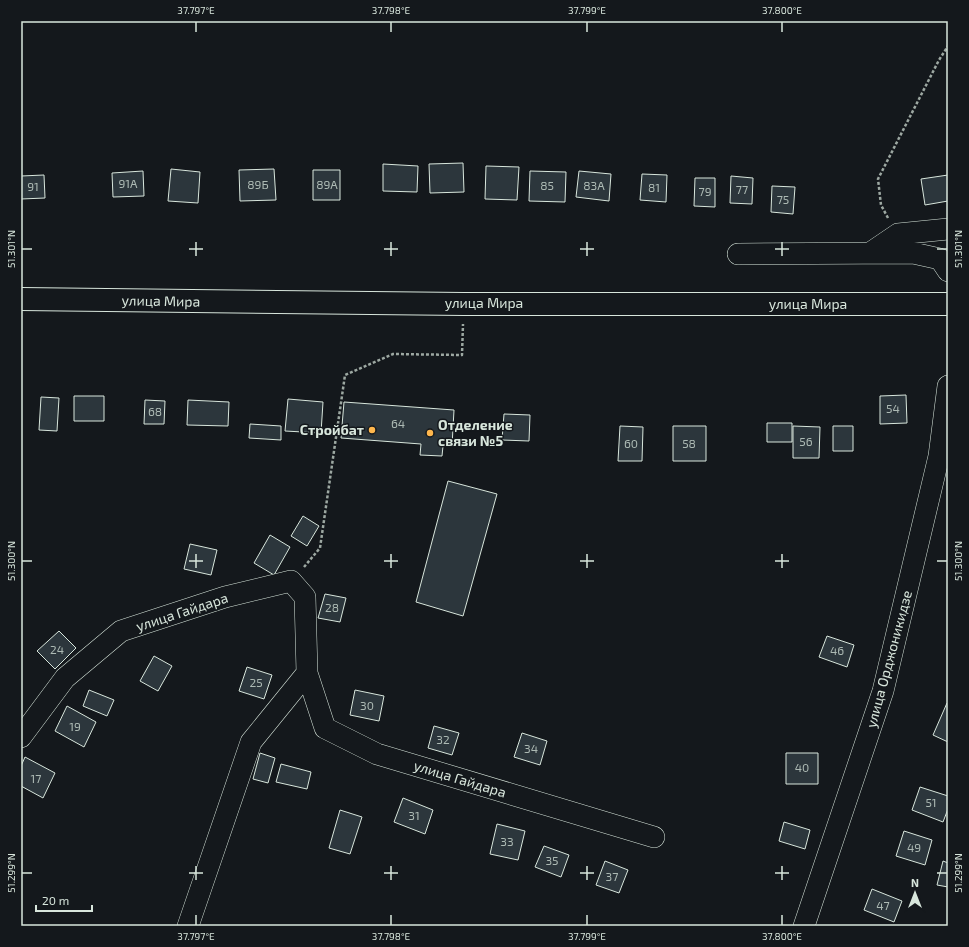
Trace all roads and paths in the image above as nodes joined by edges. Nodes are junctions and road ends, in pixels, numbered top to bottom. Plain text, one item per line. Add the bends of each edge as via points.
1 (948, 46) edge
2 (948, 229) edge
3 (898, 234) junction
4 (870, 253) junction
5 (738, 254) dead end
6 (948, 271) edge
7 (21, 299) edge
8 (464, 304) junction
9 (948, 304) edge
10 (948, 386) edge
11 (292, 581) junction
12 (307, 673) junction
13 (21, 737) edge
14 (654, 837) dead end
15 (188, 926) edge
16 (804, 926) edge

1 - 3 path via 878,179 881,205
2 - 3 street
3 - 4 street
4 - 5 street
4 - 6 street via 913,253 940,259
7 - 8 main road, улица Мира
8 - 9 main road, улица Мира
8 - 11 path via 462,355 393,354 344,375 320,548
10 - 16 street, улица Орджоникидзе via 939,456 883,691
11 - 12 street, улица Гайдара via 305,597
11 - 13 street, улица Гайдара via 225,597 121,632 65,678
12 - 14 street, улица Гайдара via 325,728 377,754
12 - 15 street via 251,742

